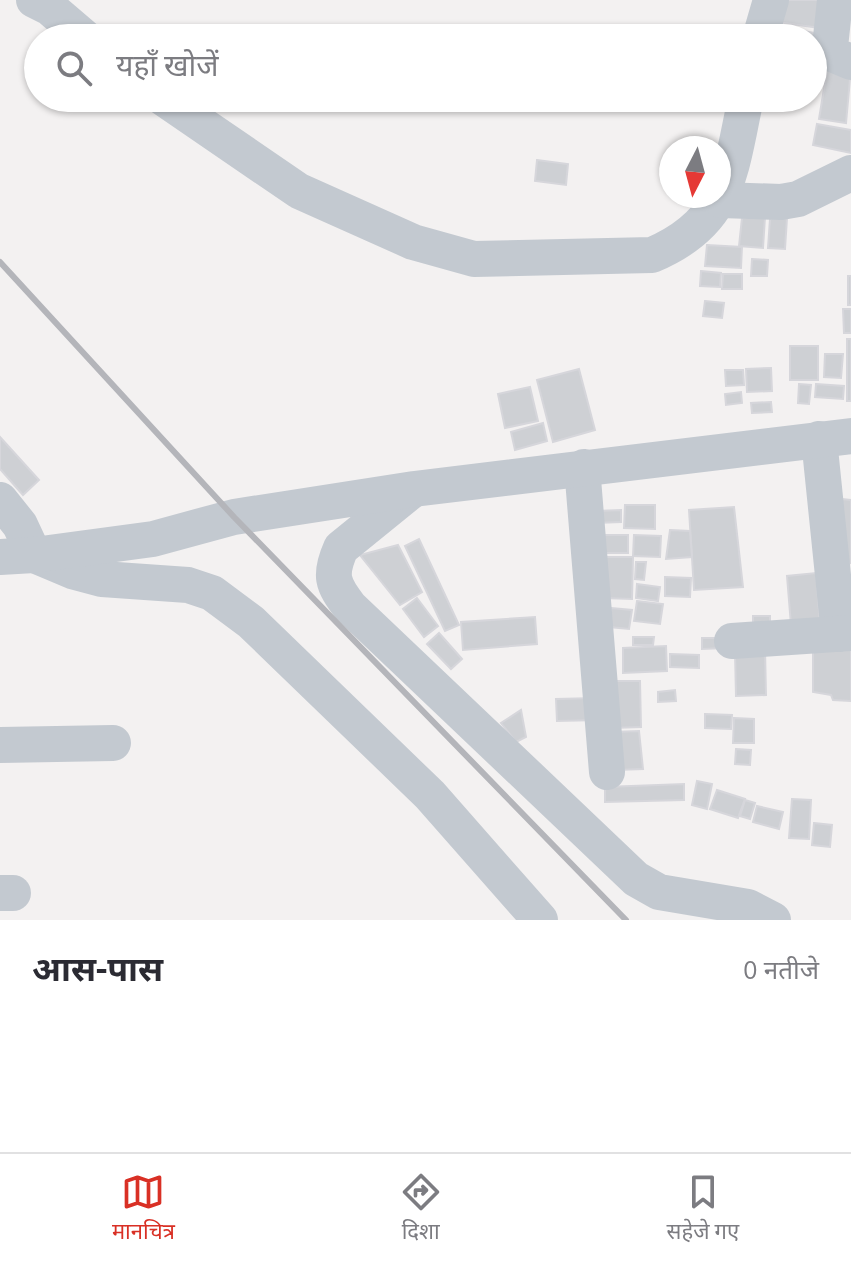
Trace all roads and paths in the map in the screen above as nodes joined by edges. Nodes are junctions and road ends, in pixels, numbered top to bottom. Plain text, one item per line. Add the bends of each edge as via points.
1 (34, 0) edge
2 (771, 0) edge
3 (835, 0) edge
4 (69, 24) edge
5 (764, 24) edge
6 (851, 62) edge
7 (183, 112) edge
8 (743, 112) edge
9 (731, 167) edge
10 (851, 173) edge
11 (731, 200) edge
12 (715, 208) edge
13 (835, 437) edge
14 (584, 467) junction
15 (414, 489) junction
16 (0, 500) edge
17 (17, 556) edge
18 (845, 633) edge
19 (732, 641) dead end
20 (113, 743) dead end
21 (0, 745) edge
22 (607, 772) dead end
23 (540, 920) edge
24 (773, 920) edge

1 - 4 street
2 - 5 street
3 - 6 street via 830,47 835,57
7 - 12 street via 299,191 413,242 474,259 652,255 677,245
8 - 9 street
10 - 11 street via 798,199
13 - 14 street
13 - 18 street
14 - 15 street
14 - 22 street
15 - 17 street via 234,517 153,539
15 - 24 street via 341,548 333,579 350,607 636,879 659,892 748,907
16 - 17 street via 20,525
17 - 23 street via 102,579 188,585 212,593 251,622 430,795
18 - 19 street
20 - 21 street

